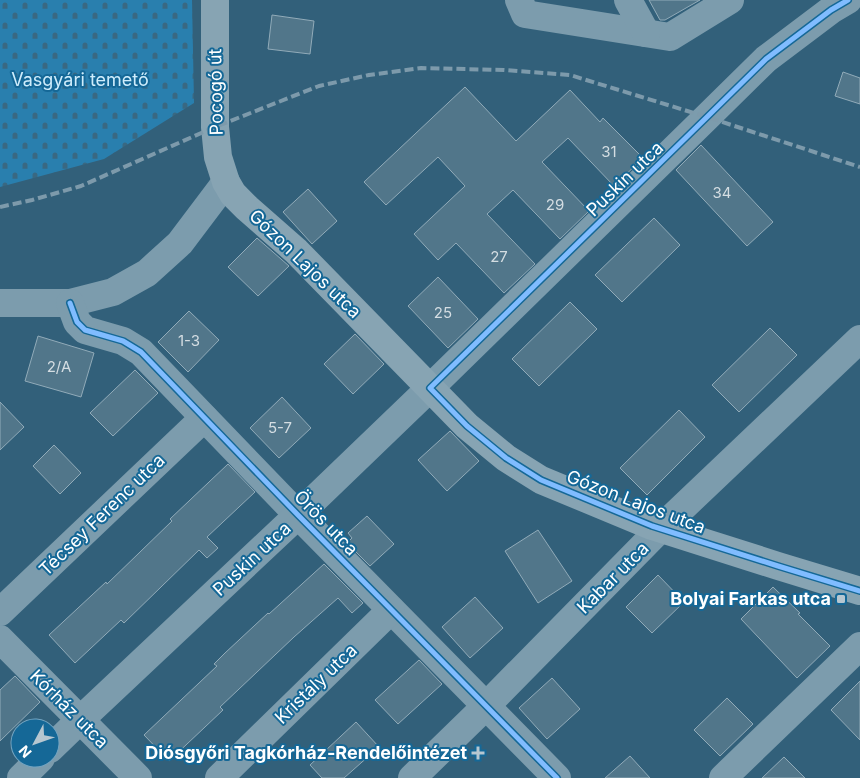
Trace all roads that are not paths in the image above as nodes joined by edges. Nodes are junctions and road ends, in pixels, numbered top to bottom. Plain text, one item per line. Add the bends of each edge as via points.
1 (215, 0) edge
2 (519, 0) edge
3 (628, 0) edge
4 (726, 1) edge
5 (834, 3) edge
6 (646, 33) junction
7 (226, 182) junction
8 (70, 303) junction
9 (0, 304) edge
10 (860, 340) edge
11 (430, 388) junction
12 (204, 418) junction
13 (298, 515) junction
14 (662, 528) junction
15 (860, 591) edge
16 (392, 610) junction
17 (0, 612) edge
18 (0, 639) edge
19 (860, 646) edge
20 (486, 706) junction
21 (80, 720) junction
22 (60, 740) edge
23 (31, 768) edge
24 (549, 775) edge
25 (21, 778) edge
26 (138, 778) edge
27 (219, 778) edge
28 (412, 778) edge
29 (723, 778) edge

1 - 7 main road, Pocogó út via 216,127 218,157
2 - 6 street via 525,14
3 - 6 street
4 - 6 street via 670,37
5 - 11 street, Puskin utca via 766,58
7 - 8 street via 180,243 147,273 114,292
7 - 11 main road, Gózon Lajos utca via 233,194 296,251
8 - 9 street
8 - 12 street, Örös utca via 77,322 85,330 123,341 141,352
10 - 14 street, Kabar utca
11 - 13 street, Puskin utca
11 - 14 main road, Gózon Lajos utca via 467,426 506,458 541,480
12 - 13 street, Örös utca
12 - 17 street, Técsey Ferenc utca
13 - 16 street, Örös utca
13 - 21 street, Puskin utca
14 - 15 main road, Gózon Lajos utca
14 - 20 street, Kabar utca
16 - 20 street, Örös utca
16 - 27 street, Kristály utca
18 - 21 street, Kórház utca
19 - 29 street
20 - 24 street, Örös utca
20 - 28 street, Kabar utca
21 - 22 street, Puskin utca
21 - 26 street, Kórház utca
23 - 25 street

